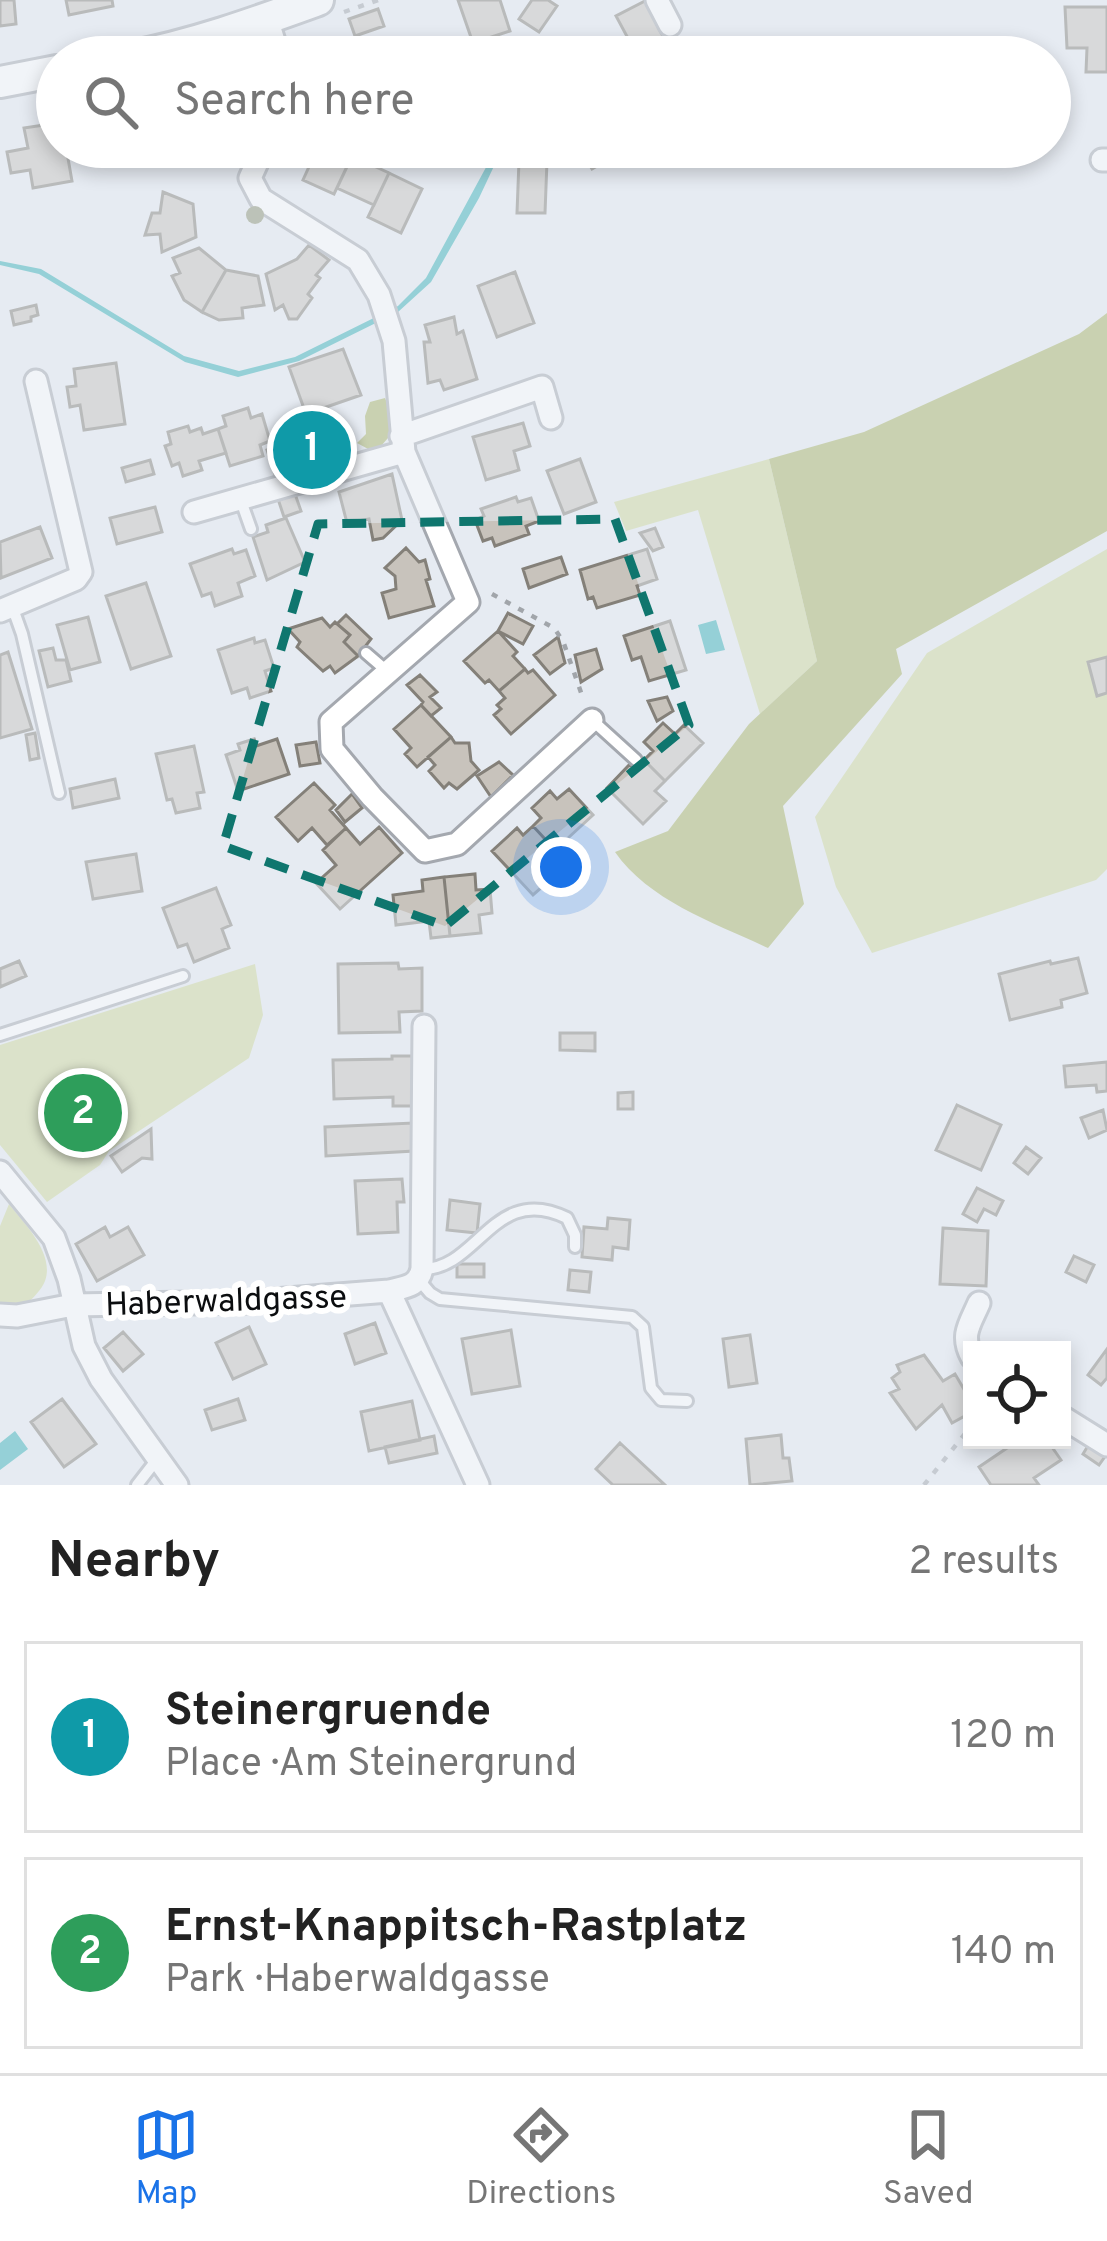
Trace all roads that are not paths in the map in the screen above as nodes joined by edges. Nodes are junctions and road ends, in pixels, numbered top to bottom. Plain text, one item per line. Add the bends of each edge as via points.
1 (318, 0) edge
2 (657, 0) edge
3 (267, 19) junction
4 (670, 26) dead end
5 (210, 36) edge
6 (272, 36) edge
7 (36, 75) edge
8 (0, 82) edge
9 (255, 168) edge
10 (36, 381) dead end
11 (551, 418) dead end
12 (402, 444) junction
13 (240, 498) junction
14 (194, 512) dead end
15 (251, 529) dead end
16 (6, 609) edge
17 (366, 653) dead end
18 (388, 672) junction
19 (592, 720) joint
20 (636, 760) dead end
21 (59, 793) dead end
22 (183, 976) dead end
23 (424, 1025) dead end
24 (0, 1035) edge
25 (3, 1181) edge
26 (575, 1247) dead end
27 (421, 1275) junction
28 (389, 1291) junction
29 (979, 1303) dead end
30 (73, 1305) junction
31 (0, 1315) edge
32 (965, 1341) edge
33 (687, 1401) dead end
34 (1071, 1422) edge
35 (1107, 1444) edge
36 (158, 1458) junction
37 (137, 1485) edge
38 (177, 1485) edge
39 (478, 1485) edge

1 - 3 main road
2 - 4 street
3 - 5 main road
3 - 6 street
7 - 8 main road
9 - 12 street via 250,178 261,200 358,260 379,295 394,340
10 - 16 street via 81,572
11 - 12 street via 542,387
12 - 13 street
12 - 18 street via 468,602
13 - 14 street
13 - 15 lane
16 - 21 lane via 22,634
17 - 18 lane
18 - 19 street via 331,722 332,749 425,851 457,844
19 - 20 lane
22 - 24 lane
23 - 27 street
25 - 30 street, Haberwaldgasse via 53,1238
26 - 27 lane via 567,1218 515,1212 446,1266
27 - 28 street, Haberwaldgasse via 415,1285
27 - 33 lane via 440,1299 632,1317 643,1327 651,1388 661,1400
28 - 30 street, Haberwaldgasse
28 - 39 street, Haberwaldgasse
29 - 32 street
30 - 31 street
30 - 36 street via 101,1379
34 - 35 street
36 - 37 lane
36 - 38 street

